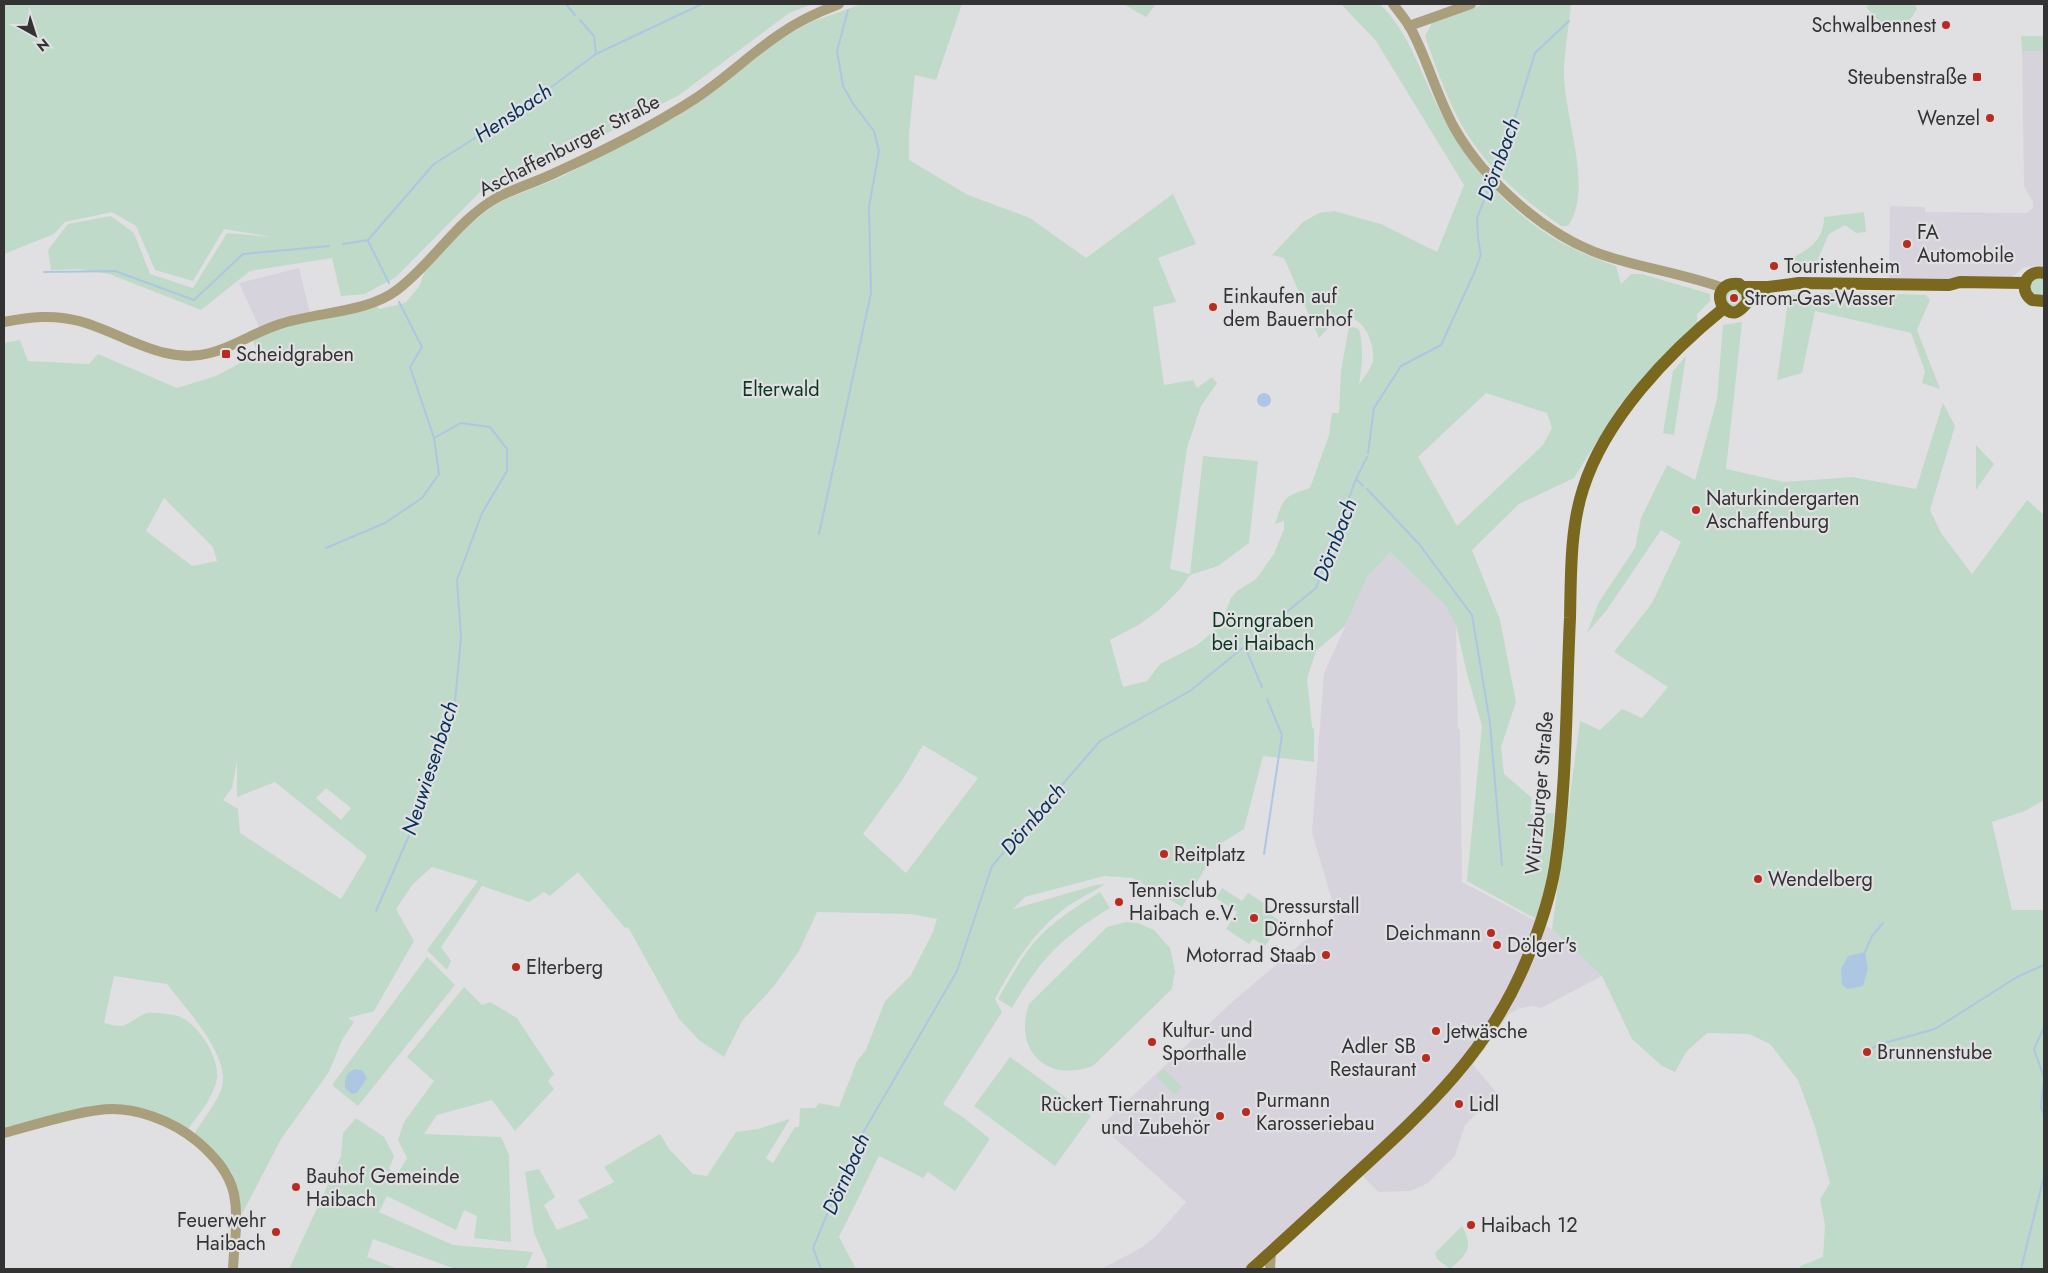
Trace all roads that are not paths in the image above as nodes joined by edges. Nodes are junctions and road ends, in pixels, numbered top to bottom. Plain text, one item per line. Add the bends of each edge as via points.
1 (839, 4) edge
2 (1393, 4) edge
3 (1471, 4) edge
4 (1409, 26) junction
5 (2044, 273) edge
6 (1743, 287) junction
7 (1768, 287) junction
8 (2024, 287) junction
9 (1722, 299) junction
10 (2044, 301) edge
11 (1748, 302) junction
12 (4, 322) edge
13 (4, 1133) edge
14 (1271, 1252) junction
15 (233, 1269) edge
16 (1253, 1269) edge
17 (1270, 1269) edge

1 - 12 street, Aschaffenburger Straße via 800,20 695,99 664,118 558,172 498,198 462,223 398,290 372,304 282,323 226,348 183,356 156,350 96,326 61,317
2 - 4 street
3 - 4 street
4 - 9 street via 1444,110 1468,150 1505,193 1559,233 1601,254 1711,284
5 - 8 main road via 2031,274
6 - 7 main road
6 - 9 main road via 1732,284
6 - 11 main road
7 - 8 main road via 1799,283
7 - 11 main road
8 - 10 main road via 2032,300
9 - 11 main road via 1734,312
9 - 14 main road, Würzburger Straße via 1714,317 1672,356 1618,418 1583,489 1574,537 1561,803 1554,869 1540,922 1513,989 1477,1050 1456,1077 1401,1133
13 - 15 street via 101,1109 155,1118 189,1134 211,1153 230,1181 236,1202 237,1225
14 - 16 main road, Würzburger Straße
14 - 17 street

